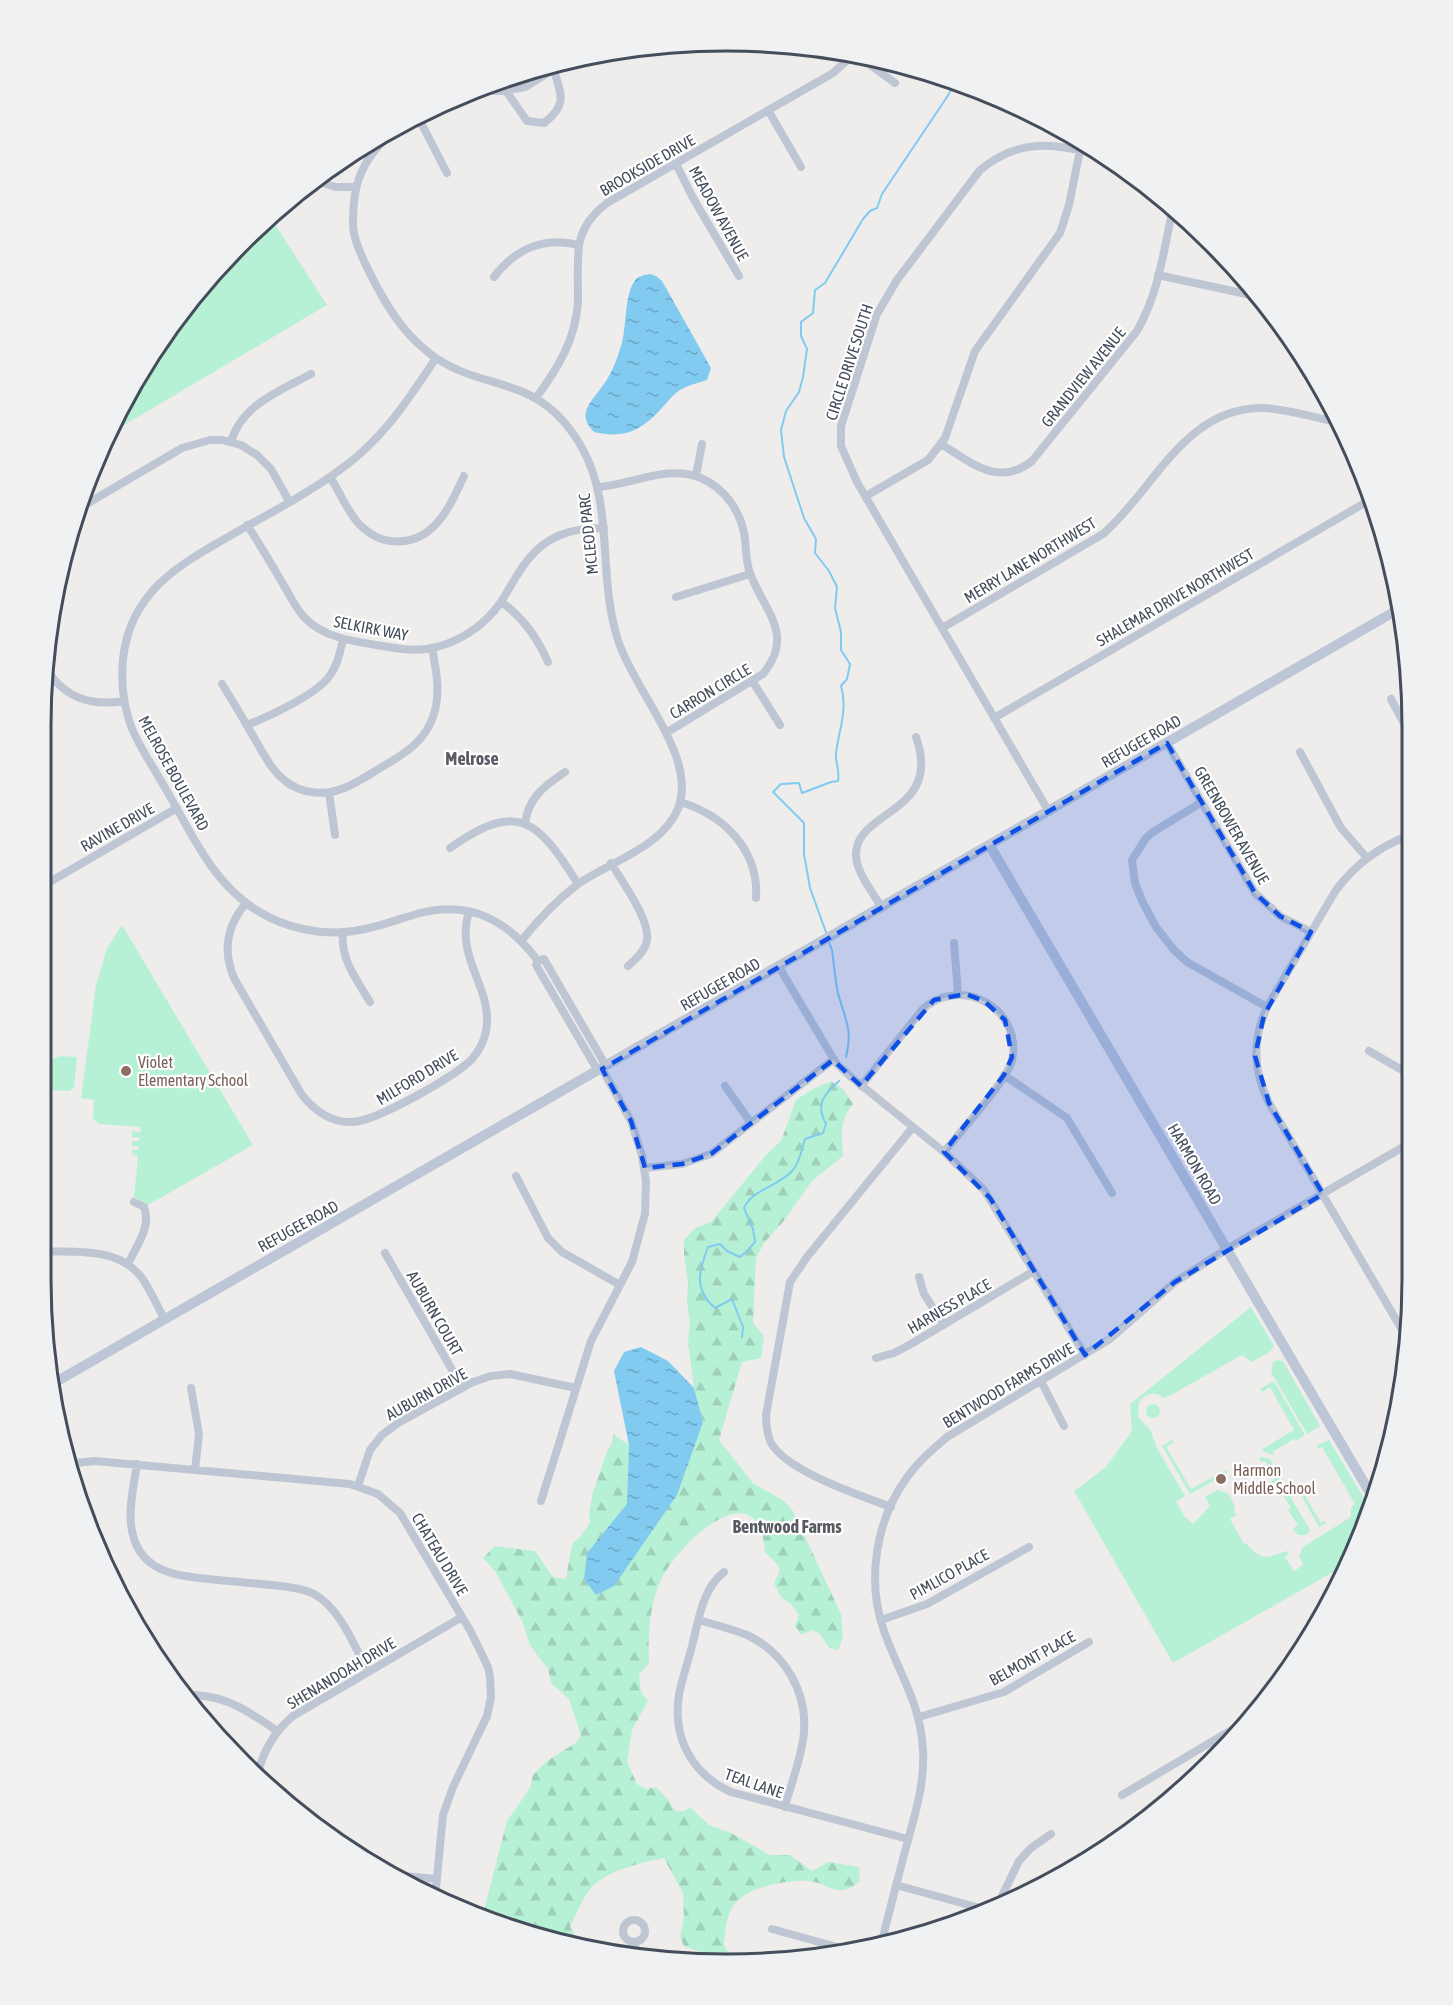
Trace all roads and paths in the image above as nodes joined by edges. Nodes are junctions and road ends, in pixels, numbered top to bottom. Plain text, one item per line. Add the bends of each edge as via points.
1 (845, 62) edge
2 (874, 68) edge
3 (554, 73) edge
4 (544, 76) edge
5 (895, 83) dead end
6 (498, 91) edge
7 (507, 91) junction
8 (768, 110) junction
9 (422, 124) edge
10 (374, 150) edge
11 (1078, 150) edge
12 (1080, 151) edge
13 (676, 164) junction
14 (801, 167) dead end
15 (447, 173) dead end
16 (325, 184) edge
17 (356, 188) junction
18 (1171, 218) edge
19 (579, 245) junction
20 (1158, 275) junction
21 (739, 276) dead end
22 (494, 277) dead end
23 (1244, 294) edge
24 (436, 358) junction
25 (311, 374) dead end
26 (536, 398) junction
27 (1328, 420) edge
28 (231, 442) junction
29 (702, 444) dead end
30 (941, 444) junction
31 (464, 476) dead end
32 (696, 476) junction
33 (330, 477) junction
34 (598, 487) junction
35 (866, 496) junction
36 (90, 501) edge
37 (289, 501) junction
38 (1364, 503) edge
39 (247, 525) junction
40 (604, 528) junction
41 (750, 574) junction
42 (676, 597) dead end
43 (501, 602) junction
44 (1392, 613) edge
45 (942, 628) junction
46 (343, 639) junction
47 (432, 648) junction
48 (548, 662) dead end
49 (52, 678) edge
50 (753, 682) junction
51 (222, 684) dead end
52 (1391, 699) dead end
53 (124, 701) junction
54 (994, 718) junction
55 (1402, 719) edge
56 (247, 725) junction
57 (780, 725) dead end
58 (666, 734) junction
59 (916, 737) dead end
60 (1167, 743) junction
61 (1300, 752) dead end
62 (566, 772) dead end
63 (329, 792) junction
64 (680, 802) junction
65 (1202, 802) junction
66 (177, 808) junction
67 (1048, 812) junction
68 (525, 824) junction
69 (335, 835) dead end
70 (1402, 838) edge
71 (990, 846) junction
72 (450, 848) dead end
73 (1367, 858) junction
74 (611, 863) junction
75 (51, 880) edge
76 (578, 884) junction
77 (756, 898) dead end
78 (246, 903) junction
79 (882, 908) junction
80 (469, 911) junction
81 (343, 932) junction
82 (1311, 932) junction
83 (521, 941) junction
84 (954, 943) dead end
85 (628, 966) dead end
86 (779, 967) junction
87 (958, 994) junction
88 (370, 1002) dead end
89 (1268, 1007) junction
90 (1369, 1051) dead end
91 (834, 1059) junction
92 (602, 1069) junction
93 (1402, 1070) edge
94 (1004, 1075) junction
95 (725, 1086) dead end
96 (861, 1086) junction
97 (751, 1123) junction
98 (913, 1127) junction
99 (1402, 1148) edge
100 (944, 1152) junction
101 (645, 1168) junction
102 (516, 1176) dead end
103 (1112, 1193) dead end
104 (1323, 1194) junction
105 (134, 1202) dead end
106 (1227, 1249) junction
107 (51, 1252) edge
108 (385, 1253) dead end
109 (128, 1264) junction
110 (1034, 1271) junction
111 (919, 1277) dead end
112 (620, 1285) junction
113 (165, 1320) junction
114 (944, 1325) junction
115 (1401, 1327) edge
116 (1085, 1355) junction
117 (876, 1358) dead end
118 (59, 1380) edge
119 (1041, 1381) junction
120 (462, 1387) junction
121 (191, 1388) dead end
122 (576, 1389) junction
123 (1064, 1426) dead end
124 (77, 1462) edge
125 (137, 1464) junction
126 (195, 1470) junction
127 (358, 1486) junction
128 (1368, 1489) edge
129 (541, 1502) dead end
130 (891, 1507) junction
131 (1029, 1547) dead end
132 (724, 1572) dead end
133 (462, 1617) junction
134 (699, 1620) junction
135 (881, 1620) junction
136 (1089, 1642) dead end
137 (368, 1671) junction
138 (196, 1695) dead end
139 (919, 1717) junction
140 (277, 1731) junction
141 (1225, 1734) edge
142 (260, 1766) edge
143 (1122, 1794) dead end
144 (785, 1808) junction
145 (1051, 1834) dead end
146 (908, 1839) junction
147 (414, 1877) edge
148 (436, 1879) junction
149 (896, 1885) junction
150 (436, 1888) edge
151 (1003, 1895) edge
152 (975, 1907) edge
153 (772, 1929) dead end
154 (883, 1935) edge
155 (635, 1942) dead end
156 (831, 1945) edge
157 (635, 1948) edge

1 - 8 street, BROOKSIDE DRIVE
2 - 5 street
3 - 7 street via 560,102 558,111 544,123 527,121
4 - 7 street
6 - 7 street
8 - 13 street, BROOKSIDE DRIVE
8 - 14 street
9 - 15 street
10 - 17 street, MCLEOD PARC
11 - 35 street, CIRCLE DRIVE SOUTH via 1033,145 1010,151 988,164 967,185 886,297 873,323 841,426 844,455
12 - 30 street via 1060,233 975,351
13 - 19 street, BROOKSIDE DRIVE via 598,210 586,224
13 - 21 street, MEADOW AVENUE
16 - 17 street
17 - 24 street, MCLEOD PARC via 354,233 368,270 404,329
18 - 20 street, GRANDVIEW AVENUE
19 - 22 street via 551,242 532,246 510,259
19 - 26 street, BROOKSIDE DRIVE via 573,330 563,358
20 - 23 street
20 - 30 street, GRANDVIEW AVENUE via 1149,308 1137,331 1025,467 1007,473 989,471
24 - 26 street, MCLEOD PARC via 467,375
24 - 33 street, MELROSE BOULEVARD via 384,432
25 - 28 street via 250,410 237,424
26 - 34 street, MCLEOD PARC via 556,413 575,436
27 - 45 street, MERRY LANE NORTHWEST via 1266,408 1237,411 1209,421 1192,433 1103,534
28 - 36 street via 210,440 182,448
28 - 37 street via 265,461
29 - 32 street
30 - 35 street via 928,460
31 - 33 street via 436,525 422,536 404,542 376,537 361,526
32 - 34 street, CARRON CIRCLE via 665,474
32 - 41 street, CARRON CIRCLE via 726,496 737,512
33 - 37 street, MELROSE BOULEVARD
34 - 40 street, MCLEOD PARC
35 - 45 street, CIRCLE DRIVE SOUTH
37 - 39 street, MELROSE BOULEVARD
38 - 54 street, SHALEMAR DRIVE NORTHWEST
39 - 46 street, SELKIRK WAY via 305,618 320,630
39 - 53 street, MELROSE BOULEVARD via 176,568 147,598 132,624 124,652
40 - 43 street, SELKIRK WAY via 576,530 548,541 527,561
40 - 58 street, MCLEOD PARC via 613,626 626,663
41 - 42 street
41 - 50 street, CARRON CIRCLE via 775,621 777,642 769,667
43 - 47 street, SELKIRK WAY via 470,632
43 - 48 street via 529,628
44 - 60 main road, REFUGEE ROAD
45 - 54 street, CIRCLE DRIVE SOUTH
46 - 47 street, SELKIRK WAY via 408,650
46 - 56 street via 336,663 321,685
47 - 63 street via 437,697 434,716 425,733 396,759 349,786
49 - 53 street via 61,689 78,698 97,703
50 - 57 street
50 - 58 street, CARRON CIRCLE
51 - 56 street
52 - 55 street
53 - 66 street, MELROSE BOULEVARD via 136,739
54 - 67 street, CIRCLE DRIVE SOUTH
56 - 63 street via 265,758 283,779 309,792
58 - 64 street, MCLEOD PARC via 680,767
59 - 79 street via 921,750 916,784 899,808 862,834 857,848 860,870
60 - 65 street, GREENBOWER AVENUE
60 - 67 main road, REFUGEE ROAD
61 - 73 street via 1341,828
62 - 68 street via 534,797
63 - 69 street
64 - 74 street, MCLEOD PARC via 663,830
64 - 77 street via 714,816 735,835 753,869
65 - 82 street, GREENBOWER AVENUE via 1255,893 1280,916
65 - 89 street via 1153,832 1140,846 1132,860 1138,893 1164,938 1184,959
66 - 75 street, RAVINE DRIVE
66 - 78 street, MELROSE BOULEVARD via 214,871
67 - 71 main road, REFUGEE ROAD
68 - 72 street via 493,823
68 - 76 street via 550,844
70 - 73 street
71 - 79 main road, REFUGEE ROAD
71 - 106 main road, HARMON ROAD
73 - 82 street via 1342,882
74 - 76 street, MCLEOD PARC
74 - 85 street via 647,929 646,946
76 - 83 street, MCLEOD PARC
78 - 80 street, MILFORD DRIVE via 231,927 227,945 228,963 235,980 309,1104 333,1119 352,1122 381,1115 449,1077 472,1059 483,1043 487,1014 465,940
78 - 81 street, MELROSE BOULEVARD via 289,925
79 - 86 main road, REFUGEE ROAD
80 - 81 street, MELROSE BOULEVARD via 432,911
80 - 83 street, MELROSE BOULEVARD via 496,921
81 - 88 street via 346,959
82 - 89 street
83 - 92 street, MELROSE BOULEVARD via 538,961 536,965
84 - 87 street
86 - 91 street
86 - 92 main road, REFUGEE ROAD
87 - 94 street via 984,1001 1005,1020 1013,1048 1010,1067
87 - 96 street via 934,1000 922,1010
89 - 104 street via 1255,1047 1258,1076 1269,1103
90 - 93 street
91 - 96 street
91 - 97 street
92 - 101 street, MELROSE BOULEVARD via 631,1121
92 - 113 main road, REFUGEE ROAD
94 - 100 street
94 - 103 street via 1067,1118
95 - 97 street
96 - 98 street
97 - 101 street via 707,1157
98 - 100 street
98 - 130 street via 790,1282 766,1415 768,1434 784,1458 809,1473
99 - 104 street, BENTWOOD FARMS DRIVE
100 - 110 street via 984,1190
101 - 112 street, MELROSE BOULEVARD via 642,1229
102 - 112 street via 554,1246
104 - 106 street, BENTWOOD FARMS DRIVE
104 - 115 street
105 - 109 street via 144,1207 147,1217
106 - 116 street, BENTWOOD FARMS DRIVE via 1174,1282 1110,1340
106 - 128 main road, HARMON ROAD
107 - 109 street via 104,1254
108 - 120 street, AUBURN COURT
109 - 113 street via 146,1285
110 - 114 street, HARNESS PLACE
110 - 116 street
111 - 114 street via 924,1294
112 - 122 street, MELROSE BOULEVARD via 591,1341
113 - 118 main road, REFUGEE ROAD
114 - 117 street, HARNESS PLACE via 894,1353
116 - 119 street, BENTWOOD FARMS DRIVE
119 - 123 street
119 - 130 street, BENTWOOD FARMS DRIVE via 939,1443 908,1476
120 - 122 street, AUBURN DRIVE via 482,1378 510,1374
120 - 127 street, AUBURN DRIVE via 382,1435 370,1450
121 - 126 street via 199,1434
122 - 129 street, MELROSE BOULEVARD
124 - 125 street, CHATEAU DRIVE
125 - 126 street, CHATEAU DRIVE
125 - 137 street via 131,1524 136,1543 154,1566 182,1577 282,1586 315,1594 335,1614
126 - 127 street, CHATEAU DRIVE
127 - 133 street, CHATEAU DRIVE via 378,1494 400,1513
130 - 135 street, BENTWOOD FARMS DRIVE via 876,1562
131 - 135 street, PIMLICO PLACE via 927,1604
132 - 134 street, TEAL LANE via 710,1587
133 - 137 street, SHENANDOAH DRIVE
133 - 148 street, CHATEAU DRIVE via 488,1667 491,1697 487,1716 446,1806
134 - 144 street via 746,1635 763,1645 784,1664 794,1681 803,1708 804,1730
134 - 144 street, TEAL LANE via 678,1707 680,1736 687,1754 698,1770 720,1788
135 - 139 street, BENTWOOD FARMS DRIVE
136 - 139 street, BELMONT PLACE via 1004,1692
137 - 140 street, SHENANDOAH DRIVE via 305,1708
138 - 140 street via 232,1702
139 - 146 street, BENTWOOD FARMS DRIVE via 922,1781
140 - 142 street, SHENANDOAH DRIVE
141 - 143 street
144 - 146 street, TEAL LANE
145 - 151 street via 1019,1861
146 - 149 street, BENTWOOD FARMS DRIVE
147 - 148 street
148 - 150 street, CHATEAU DRIVE
149 - 152 street
149 - 154 street, BENTWOOD FARMS DRIVE
153 - 156 street
155 - 157 street

